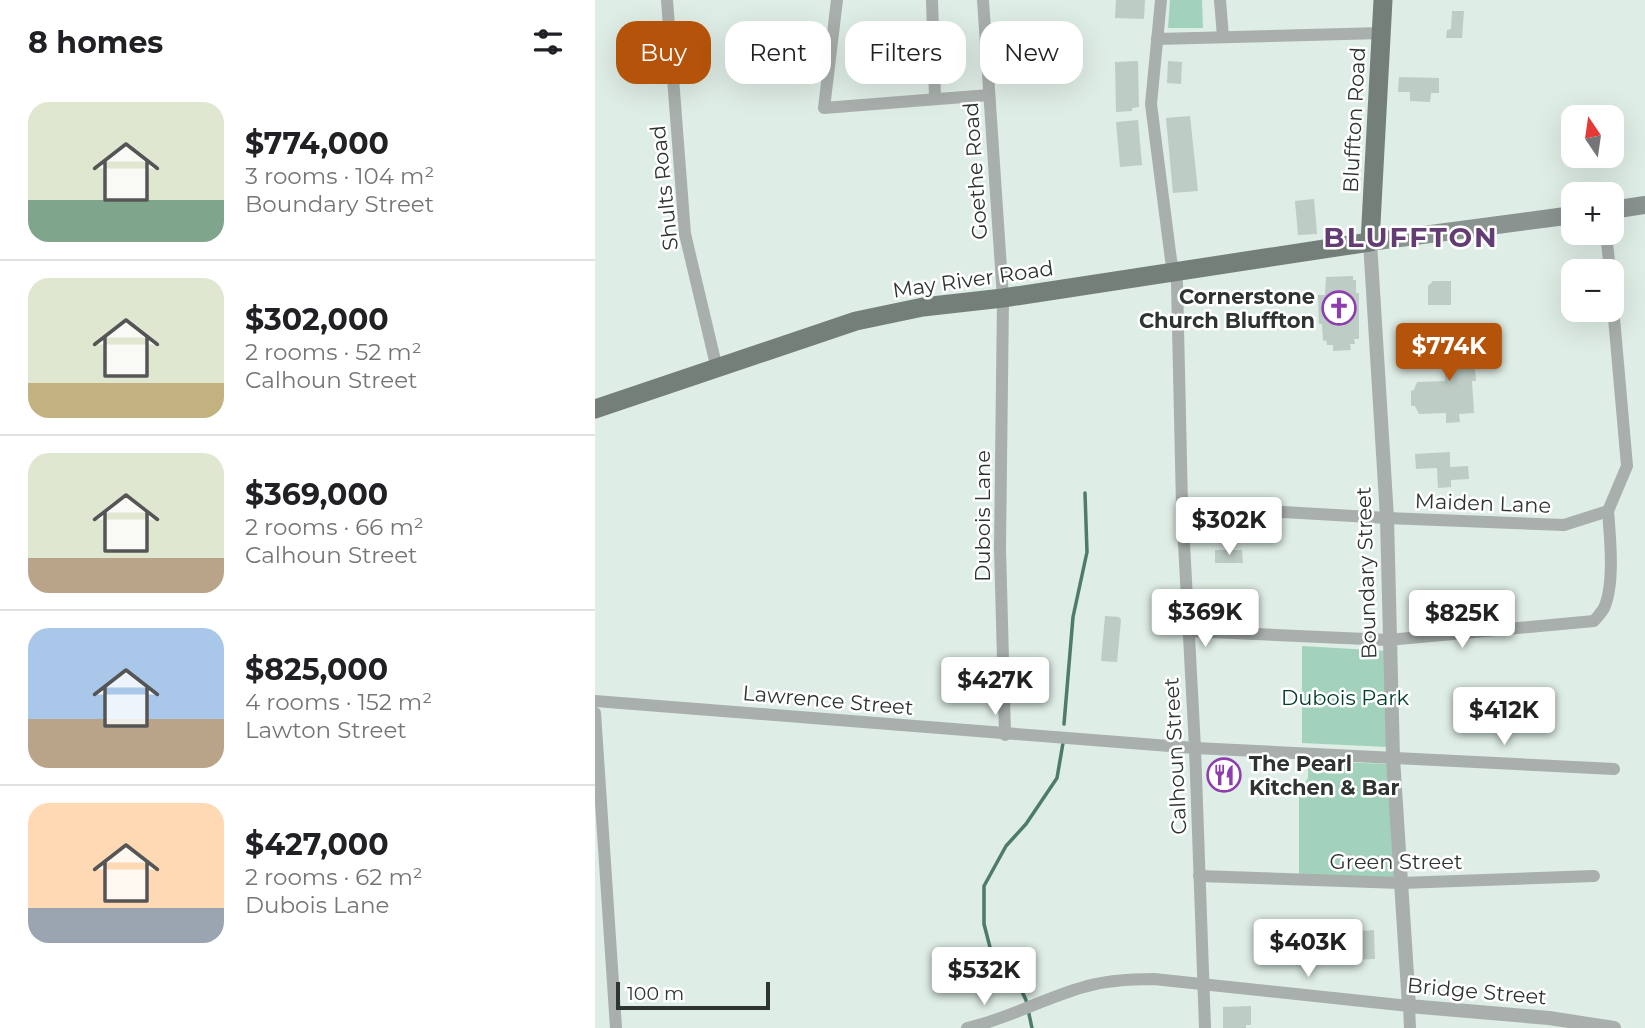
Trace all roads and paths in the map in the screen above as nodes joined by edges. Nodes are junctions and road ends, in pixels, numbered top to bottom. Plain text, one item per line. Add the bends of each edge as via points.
1 (667, 0) edge
2 (837, 0) edge
3 (932, 0) edge
4 (983, 0) edge
5 (1161, 0) edge
6 (1220, 0) edge
7 (1383, 0) edge
8 (1382, 33) junction
9 (1223, 37) junction
10 (1157, 39) junction
11 (989, 95) junction
12 (935, 98) junction
13 (1645, 205) edge
14 (1624, 208) edge
15 (1561, 217) edge
16 (1370, 242) junction
17 (1175, 272) junction
18 (1003, 298) junction
19 (1614, 322) edge
20 (717, 369) junction
21 (595, 410) edge
22 (1182, 506) junction
23 (1608, 511) junction
24 (1387, 518) junction
25 (1188, 631) junction
26 (1388, 640) junction
27 (595, 701) edge
28 (595, 713) edge
29 (1005, 735) junction
30 (1195, 748) junction
31 (1393, 758) junction
32 (1614, 769) dead end
33 (1199, 876) junction
34 (1594, 876) dead end
35 (1401, 883) junction
36 (602, 923) edge
37 (1204, 985) junction
38 (1409, 1006) junction
39 (616, 1028) edge
40 (967, 1028) edge
41 (1205, 1028) edge
42 (1411, 1028) edge
43 (1614, 1028) edge

1 - 20 street, Shults Road via 685,234
2 - 12 street via 824,108
3 - 12 street
4 - 11 street, Goethe Road
5 - 10 street, Calhoun Street
6 - 9 street
7 - 8 main road, Bluffton Road
8 - 9 street
8 - 16 main road, Bluffton Road
9 - 10 street
10 - 17 street, Calhoun Street via 1151,104
11 - 12 street
11 - 18 street, Goethe Road
13 - 14 main road
15 - 16 main road
16 - 17 main road, May River Road
16 - 24 street, Boundary Street
17 - 18 main road, May River Road
17 - 22 street, Calhoun Street
18 - 20 main road, May River Road via 856,321
18 - 29 street, Dubois Lane via 1000,548
19 - 23 street via 1627,466
20 - 21 main road, May River Road
22 - 24 street, Maiden Lane
22 - 25 street, Calhoun Street
23 - 24 street, Maiden Lane via 1564,525
23 - 26 street via 1609,582 1605,607 1594,621
24 - 26 street, Boundary Street
25 - 26 street
25 - 30 street, Calhoun Street
26 - 31 street, Boundary Street
27 - 29 street, Lawrence Street
28 - 36 street
29 - 30 street, Lawrence Street
30 - 31 street, Lawrence Street
30 - 33 street, Calhoun Street
31 - 32 street, Lawrence Street
31 - 35 street, Boundary Street
33 - 35 street, Green Street
33 - 37 street, Calhoun Street
34 - 35 street, Green Street
35 - 38 street, Boundary Street
36 - 39 street
37 - 38 street, Bridge Street
37 - 40 street, Bridge Street via 1121,979 1081,987
37 - 41 street, Calhoun Street
38 - 42 street, Boundary Street
38 - 43 street, Bridge Street

